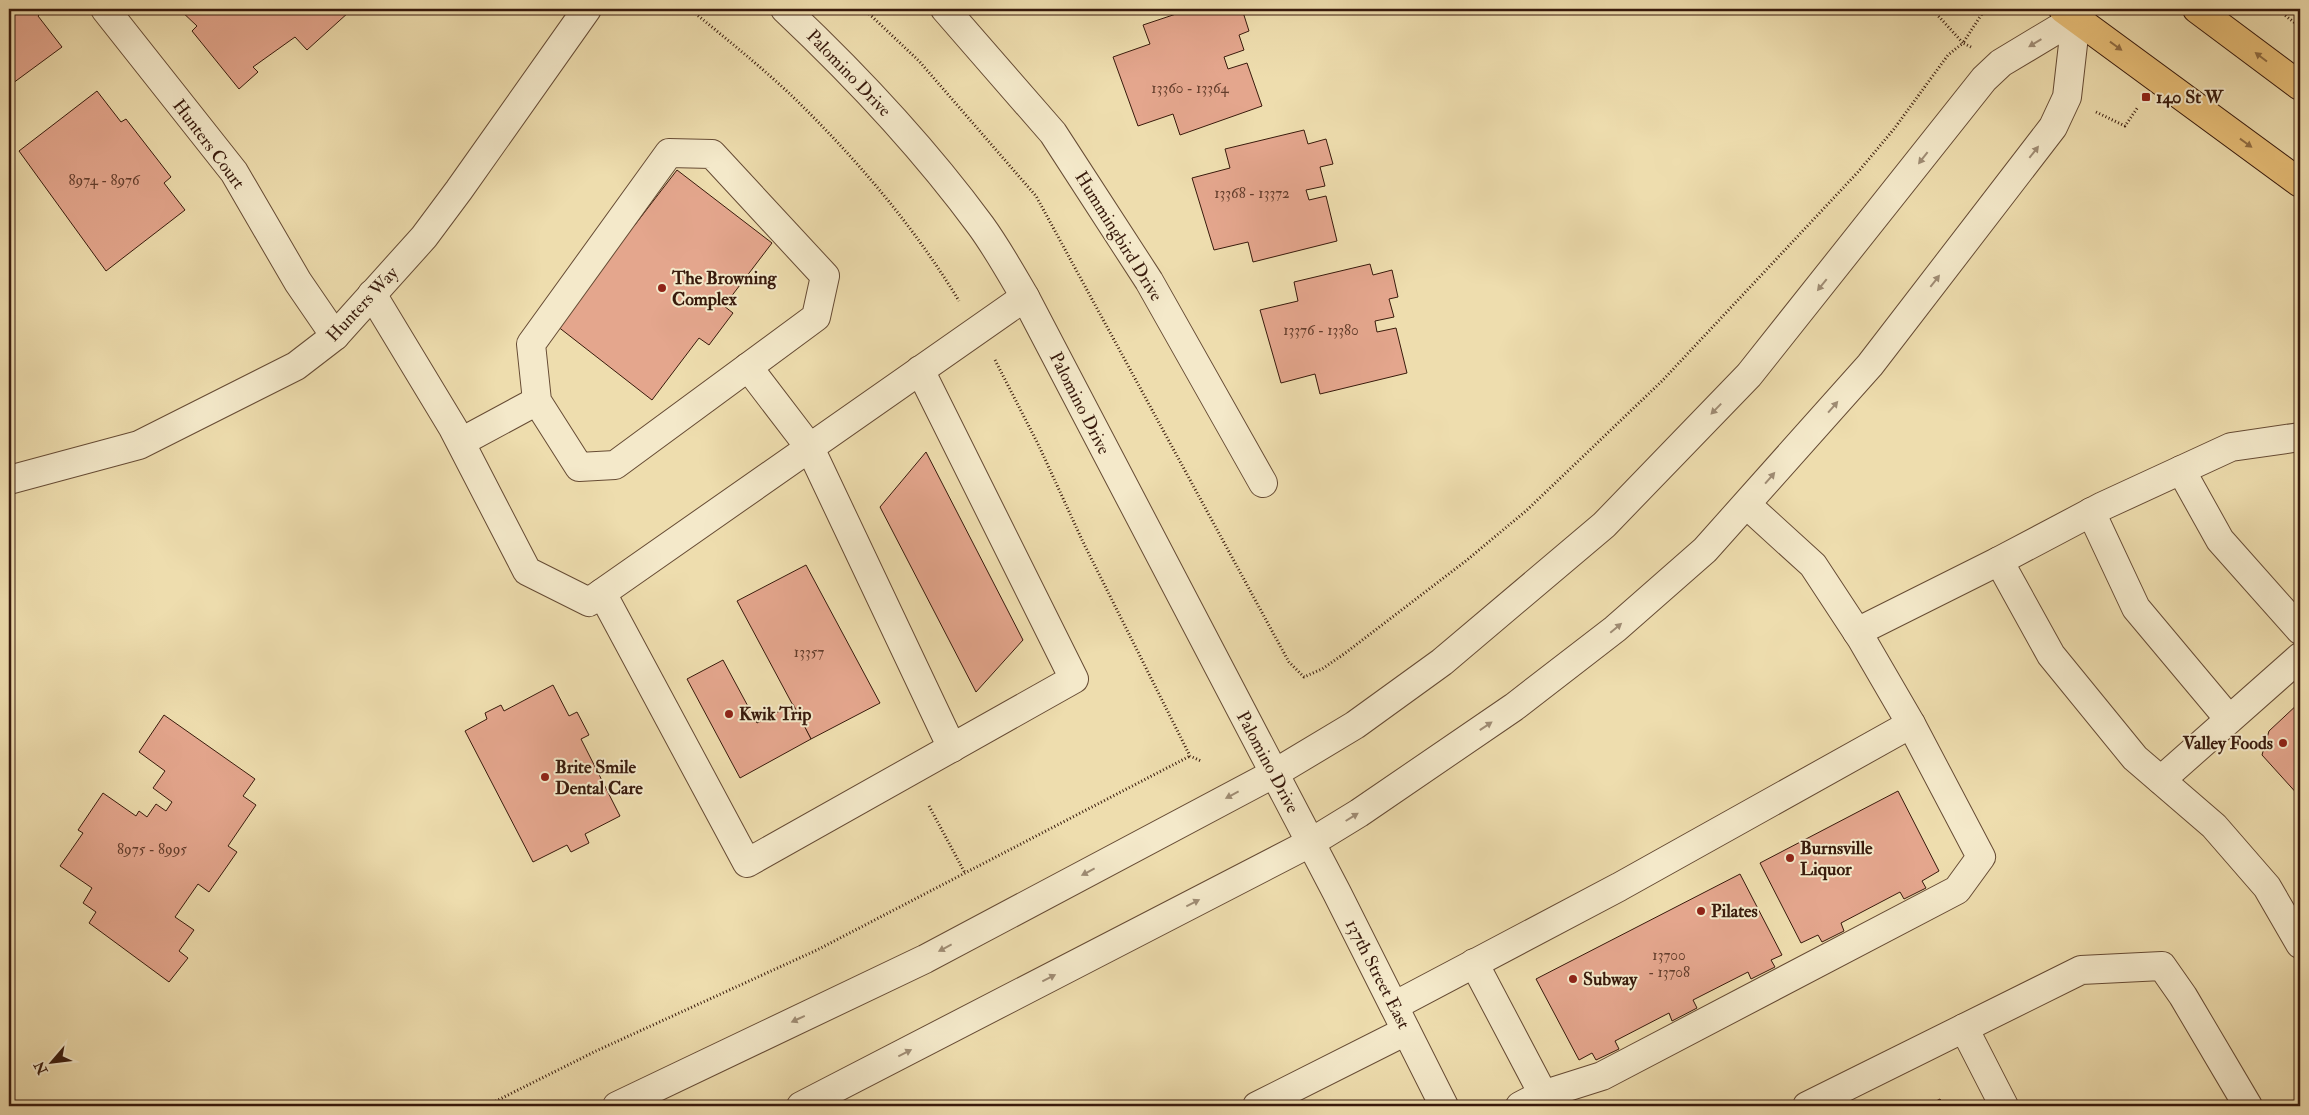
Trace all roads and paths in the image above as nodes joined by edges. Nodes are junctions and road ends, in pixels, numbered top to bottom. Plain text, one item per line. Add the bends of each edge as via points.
1 (105, 9) edge
2 (587, 9) edge
3 (690, 9) edge
4 (785, 9) edge
5 (864, 9) edge
6 (945, 9) edge
7 (1932, 9) edge
8 (2197, 9) edge
9 (2277, 9) edge
10 (2074, 12) edge
11 (2300, 27) edge
12 (2300, 86) edge
13 (2300, 183) edge
14 (372, 294) junction
15 (1025, 297) junction
16 (977, 330) junction
17 (335, 336) junction
18 (748, 367) junction
19 (920, 370) junction
20 (537, 401) junction
21 (2300, 437) edge
22 (461, 442) junction
23 (810, 448) junction
24 (2181, 470) junction
25 (9, 480) edge
26 (1264, 483) dead end
27 (1747, 504) junction
28 (2091, 512) junction
29 (1999, 561) junction
30 (602, 593) junction
31 (2300, 630) edge
32 (1857, 632) junction
33 (2300, 657) edge
34 (2229, 719) junction
35 (1911, 724) junction
36 (952, 748) junction
37 (1190, 756) junction
38 (1202, 761) dead end
39 (1275, 772) junction
40 (2161, 780) junction
41 (929, 806) dead end
42 (1310, 842) junction
43 (965, 873) junction
44 (2300, 944) edge
45 (1474, 963) junction
46 (1394, 1006) junction
47 (1964, 1028) junction
48 (1406, 1031) junction
49 (1531, 1101) edge
50 (486, 1106) edge
51 (617, 1106) edge
52 (801, 1106) edge
53 (1257, 1106) edge
54 (1444, 1106) edge
55 (1807, 1106) edge
56 (2004, 1106) edge
57 (2248, 1106) edge

1 - 17 street, Hunters Court via 234,172 298,282
2 - 14 street, Hunters Way via 424,237
3 - 16 path via 791,95 878,187 947,280
4 - 15 street, Palomino Drive via 878,101 931,163 982,228
5 - 7 path via 919,60 1036,196 1289,662 1304,677 1344,654 1467,560 1527,510 1662,381 1858,172 1948,55 1963,43
6 - 26 street, Hummingbird Drive via 1053,133 1149,281
12 -> 8 main road
9 - 11 path
10 -> 13 main road
27 -> 10 street via 1870,365 2054,127 2067,97
10 -> 39 street via 2001,63 1984,79 1749,375 1604,525 1442,662 1355,725
14 - 17 street, Hunters Way
14 - 22 street
15 - 16 street
15 - 39 street, Palomino Drive
16 - 19 street
16 - 37 path via 1039,446
17 - 25 street, Hunters Way via 296,366 139,445
18 - 20 street via 615,465 579,466
18 - 20 street via 816,317 825,276 712,154 669,153 531,344
18 - 23 street
19 - 23 street
19 - 36 street via 1074,679
20 - 22 street
21 - 24 street via 2230,447
22 - 30 street via 527,571 589,602
23 - 30 street
23 - 36 street
24 - 28 street
24 - 31 street via 2220,540
27 - 32 street via 1813,564
42 -> 27 street via 1359,813 1514,707 1615,629 1704,550
28 - 29 street
28 - 34 street via 2136,608
29 - 32 street
29 - 40 street via 2051,655 2135,758
30 - 36 street via 747,863
32 - 35 street
33 - 34 street
34 - 40 street
35 - 45 street
35 - 49 street via 1981,857 1957,890 1602,1076
37 - 38 path
37 - 43 path
39 - 42 street, Palomino Drive
39 -> 51 street via 924,959
40 - 44 street via 2214,826 2267,887
41 - 43 path
42 - 46 street, 137th Street East
52 -> 42 street
43 - 50 path via 817,950 596,1051
45 - 46 street
45 - 49 street
46 - 48 street, 137th Street East
47 - 55 street
47 - 56 street
47 - 57 street via 2081,970 2162,966
48 - 53 street
48 - 54 street, 137th Street East

